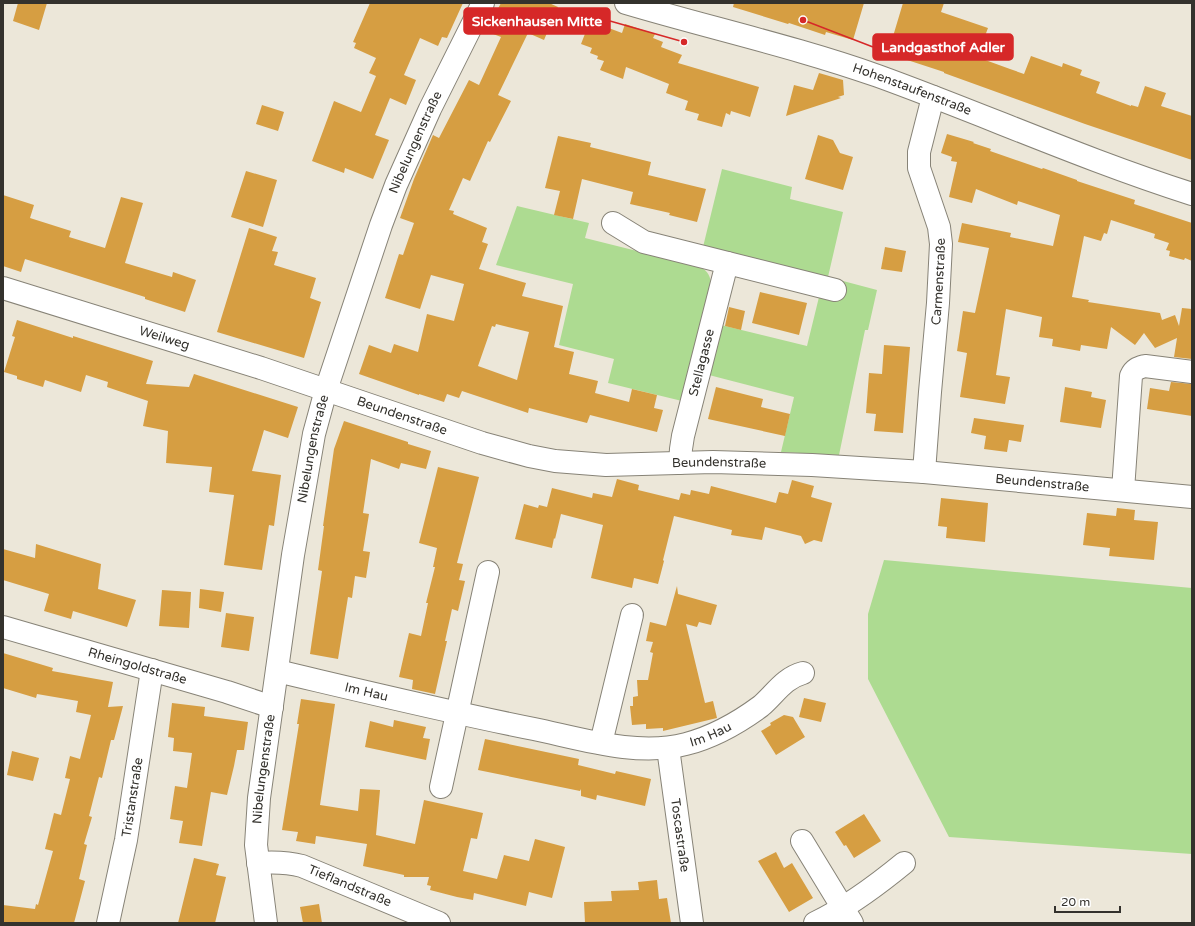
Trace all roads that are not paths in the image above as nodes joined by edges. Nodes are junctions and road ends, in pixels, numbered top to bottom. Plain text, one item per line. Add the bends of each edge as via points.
1 (484, 3) edge
2 (626, 3) edge
3 (933, 97) junction
4 (1192, 194) edge
5 (613, 223) dead end
6 (727, 263) junction
7 (3, 288) edge
8 (835, 290) dead end
9 (1192, 372) edge
10 (326, 390) junction
11 (680, 463) junction
12 (924, 472) junction
13 (1123, 490) junction
14 (1192, 497) edge
15 (488, 572) dead end
16 (632, 615) dead end
17 (3, 627) edge
18 (152, 670) junction
19 (277, 671) junction
20 (803, 673) dead end
21 (272, 707) junction
22 (457, 713) junction
23 (601, 743) junction
24 (668, 748) junction
25 (441, 787) dead end
26 (802, 841) dead end
27 (258, 863) junction
28 (904, 863) dead end
29 (847, 916) edge
30 (108, 923) edge
31 (266, 923) edge
32 (439, 923) edge
33 (692, 923) edge
34 (815, 923) edge

1 - 10 street, Nibelungenstraße via 430,109 396,185 380,225
2 - 3 street, Hohenstaufenstraße via 783,46
3 - 4 street, Hohenstaufenstraße via 1117,169
3 - 12 street, Carmenstraße via 919,152 919,168 939,227 941,244
5 - 6 street via 644,242
6 - 8 street
6 - 11 street, Stellagasse via 683,436
7 - 10 street, Weilweg
9 - 13 street via 1145,366 1132,372
10 - 11 street, Beundenstraße via 482,443 529,456 555,461 599,464
10 - 19 street, Nibelungenstraße via 307,472
11 - 12 street, Beundenstraße via 778,463
12 - 13 street, Beundenstraße
13 - 14 street, Beundenstraße
15 - 22 street
16 - 23 street
17 - 18 street, Rheingoldstraße
18 - 21 street, Rheingoldstraße
18 - 30 street, Tristanstraße via 126,840
19 - 21 street, Nibelungenstraße
19 - 22 street, Im Hau
20 - 24 street, Im Hau via 787,680 762,705 733,725 699,740
21 - 27 street, Nibelungenstraße via 256,830
22 - 23 street, Im Hau
22 - 25 street
23 - 24 street, Im Hau via 630,748
24 - 33 street, Toscastraße
26 - 29 street
27 - 31 street, Nibelungenstraße
27 - 32 street, Tieflandstraße via 283,862 302,866
28 - 29 street via 868,891
29 - 34 street

